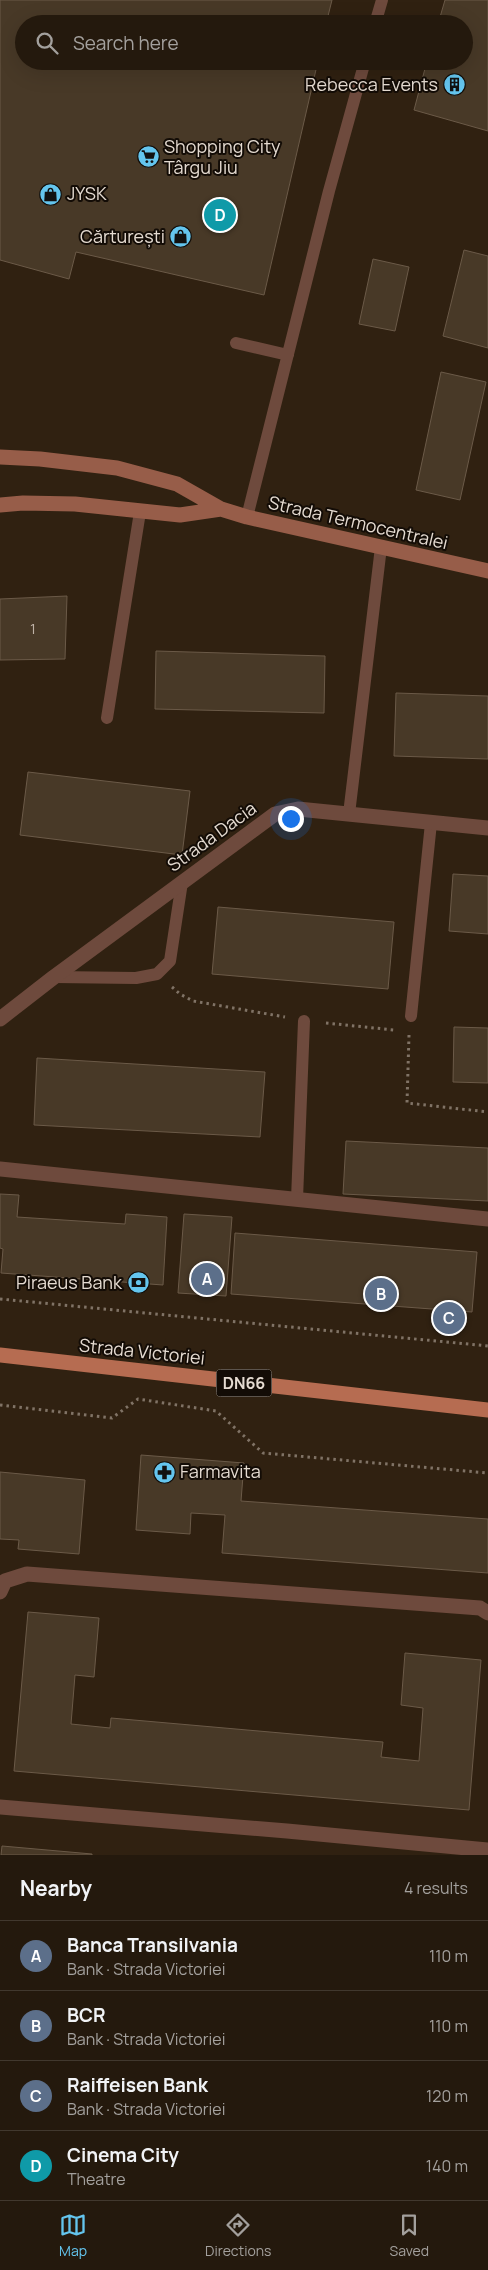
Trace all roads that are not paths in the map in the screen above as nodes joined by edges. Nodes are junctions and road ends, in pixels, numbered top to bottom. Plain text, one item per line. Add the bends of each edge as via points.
1 (382, 0) edge
2 (378, 15) edge
3 (363, 70) edge
4 (236, 343) dead end
5 (288, 355) junction
6 (0, 457) edge
7 (0, 505) edge
8 (221, 509) junction
9 (140, 512) junction
10 (247, 517) junction
11 (381, 547) junction
12 (488, 571) edge
13 (106, 718) dead end
14 (349, 814) junction
15 (430, 823) junction
16 (488, 828) edge
17 (182, 882) junction
18 (54, 977) junction
19 (411, 1016) dead end
20 (0, 1020) edge
21 (304, 1021) road end
22 (0, 1169) edge
23 (297, 1199) junction
24 (488, 1219) edge
25 (0, 1355) edge
26 (488, 1410) edge
27 (0, 1592) edge
28 (488, 1613) edge
29 (0, 1807) edge
30 (488, 1850) edge

1 - 2 lane
3 - 5 lane
4 - 5 lane
5 - 10 lane
6 - 8 main road, Strada Termocentralei via 117,468 177,484
7 - 9 main road, Strada Termocentralei via 75,504
8 - 9 main road, Strada Termocentralei via 180,515
8 - 10 main road, Strada Termocentralei
9 - 13 lane
10 - 11 main road, Strada Termocentralei
11 - 12 main road, Strada Termocentralei
11 - 14 lane
14 - 15 street, Strada Dacia
14 - 17 street, Strada Dacia via 298,809 275,814
15 - 16 street, Strada Dacia
15 - 19 lane
17 - 18 street, Strada Dacia
17 - 18 lane via 170,961 157,974 136,978
18 - 20 street, Strada Dacia
21 - 23 lane
22 - 23 street
23 - 24 street
25 - 26 main road, Strada Victoriei / DN66
27 - 28 street via 6,1581 27,1574 480,1608
29 - 30 street

